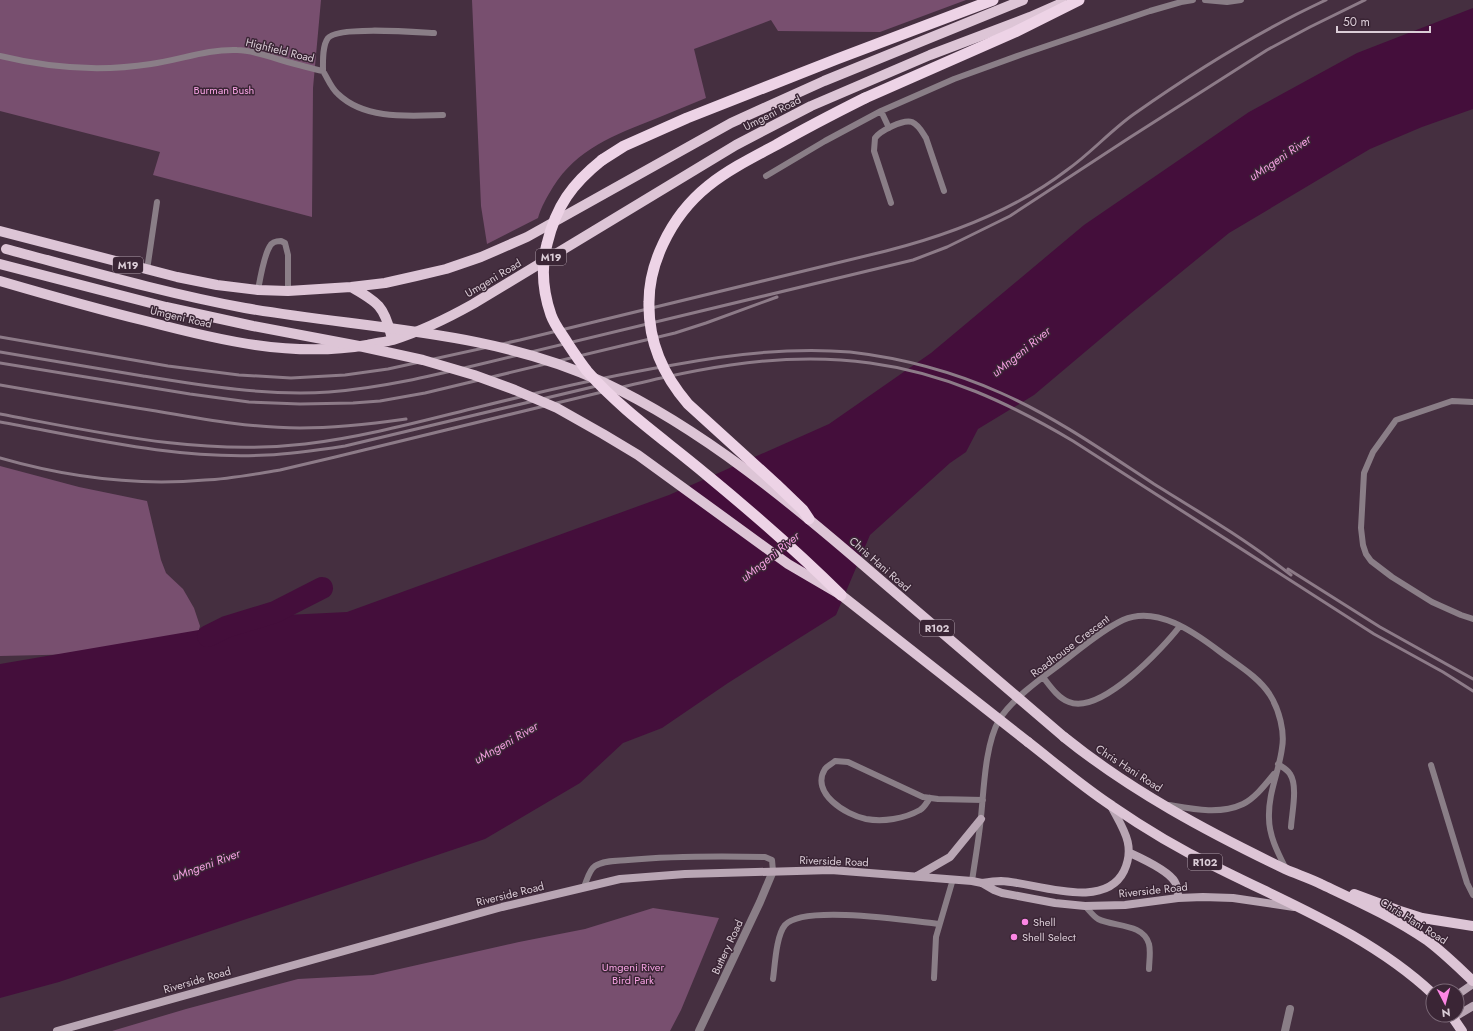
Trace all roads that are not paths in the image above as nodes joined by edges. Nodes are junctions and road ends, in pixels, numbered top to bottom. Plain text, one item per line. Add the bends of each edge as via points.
1 (993, 0) edge
2 (1023, 0) edge
3 (1070, 0) edge
4 (1079, 0) edge
5 (1193, 0) edge
6 (1205, 0) edge
7 (1241, 0) edge
8 (434, 33) dead end
9 (0, 56) edge
10 (322, 71) junction
11 (881, 111) junction
12 (444, 115) dead end
13 (889, 128) junction
14 (766, 176) dead end
15 (944, 190) dead end
16 (157, 202) dead end
17 (891, 203) dead end
18 (0, 231) edge
19 (3, 248) edge
20 (0, 264) edge
21 (147, 270) junction
22 (0, 281) edge
23 (351, 287) junction
24 (258, 290) junction
25 (288, 291) junction
26 (392, 340) junction
27 (1473, 402) edge
28 (809, 518) junction
29 (841, 595) junction
30 (1473, 619) edge
31 (1180, 626) junction
32 (1043, 677) junction
33 (1278, 764) junction
34 (1431, 764) dead end
35 (1275, 773) junction
36 (930, 798) junction
37 (983, 800) junction
38 (1162, 804) junction
39 (1111, 806) junction
40 (981, 820) junction
41 (1291, 827) dead end
42 (1130, 853) junction
43 (1286, 869) junction
44 (773, 871) junction
45 (916, 876) junction
46 (953, 879) junction
47 (972, 881) junction
48 (982, 883) junction
49 (1320, 883) junction
50 (584, 887) junction
51 (1473, 895) edge
52 (1178, 898) junction
53 (1085, 906) junction
54 (1304, 909) junction
55 (939, 924) junction
56 (1473, 926) edge
57 (1149, 969) dead end
58 (934, 978) dead end
59 (773, 979) dead end
60 (1473, 981) edge
61 (1425, 988) edge
62 (1290, 1008) dead end
63 (57, 1031) edge
64 (699, 1031) edge
65 (1285, 1031) edge

1 - 29 highway, bridge via 837,59 624,146 602,160 577,183 566,196 551,228 545,253 544,287 557,328 586,369 649,428 788,545
2 - 23 main road, Umgeni Road / M19 via 824,81 731,123 527,237 481,257 416,276
3 - 26 main road, Umgeni Road / M19 via 930,55 804,110 736,145 473,304 419,331
4 - 28 highway, bridge via 1015,32 828,116 718,178 704,188 674,222 650,278 651,334 664,370 688,404 776,484
5 - 11 lane via 1150,11 1023,54 954,79
6 - 7 lane
8 - 10 lane via 367,31 332,34 326,42
9 - 10 lane, Highfield Road via 63,67 96,69 152,64 203,52 239,50
10 - 12 lane, Highfield Road via 336,93 344,100 367,110 396,115
11 - 13 lane
11 - 14 lane
13 - 15 lane via 906,121 918,126 926,138
13 - 17 lane via 875,138 874,151
16 - 21 lane
18 - 21 main road, Umgeni Road / M19
19 - 28 main road, Chris Hani Road, bridge via 172,293 245,308 426,332 490,344 534,356 602,382 653,408 723,454
20 - 29 main road, bridge via 166,307 423,360 515,390 556,408 638,455 788,564
21 - 24 main road, Umgeni Road / M19 via 217,285
22 - 26 main road, Umgeni Road / M19 via 176,329 237,342 296,350 349,348
23 - 25 main road, Umgeni Road / M19
23 - 26 main road via 368,296 381,308 386,315
24 - 25 main road, Umgeni Road / M19
24 - 25 lane via 266,254 273,243 281,241 286,246 288,255
27 - 30 lane via 1452,401 1396,420 1373,452 1364,473 1361,528 1363,545 1371,561 1432,602
28 - 38 main road, Chris Hani Road / R102, bridge via 1064,737 1116,776
29 - 39 main road, R102, bridge
31 - 32 lane, Roadhouse Crescent via 1154,616 1124,619
31 - 32 lane via 1139,671 1096,700 1084,704 1069,702 1053,690
31 - 33 lane, Roadhouse Crescent via 1238,664 1270,695 1278,712 1282,730
32 - 37 lane, Roadhouse Crescent via 1007,709 999,721 988,760
33 - 35 lane, Roadhouse Crescent
33 - 41 lane via 1288,770 1294,784
34 - 51 lane via 1467,883
35 - 38 lane, Roadhouse Crescent via 1255,795 1234,808 1205,810
35 - 43 lane, Roadhouse Crescent via 1268,819 1271,834
36 - 36 lane via 921,810 904,817 887,820 865,819 836,805 823,792 822,780 826,769 835,761 848,762
36 - 37 lane
37 - 40 lane, Roadhouse Crescent
38 - 43 main road, Chris Hani Road / R102
39 - 42 main road via 1124,832
39 - 54 main road, R102 via 1207,863
40 - 45 main road via 950,857
40 - 47 lane, Roadhouse Crescent
42 - 48 main road, Riverside Road via 1122,875 1114,885 1101,891 1084,893 1000,881
42 - 52 main road via 1143,858 1172,878 1178,888
43 - 49 main road, Chris Hani Road / R102
44 - 45 main road, Riverside Road via 831,870
44 - 50 main road, Riverside Road via 656,875
44 - 50 lane via 772,860 765,857 648,858 596,865 590,871
44 - 64 street, Buttery Road
45 - 46 main road, Riverside Road
46 - 47 main road, Riverside Road
46 - 55 lane
47 - 48 main road, Riverside Road
48 - 53 main road, Riverside Road via 1002,893
49 - 56 main road via 1422,918
49 - 60 main road, Chris Hani Road / R102 via 1408,929 1449,957
50 - 63 main road, Riverside Road via 502,907
52 - 53 main road, Riverside Road via 1125,905
52 - 54 main road, Riverside Road via 1233,898
53 - 57 lane via 1098,919 1140,932 1150,947
54 - 61 main road, R102 via 1379,952
55 - 58 lane via 934,950
55 - 59 lane via 841,915 796,919 783,927
62 - 65 street

